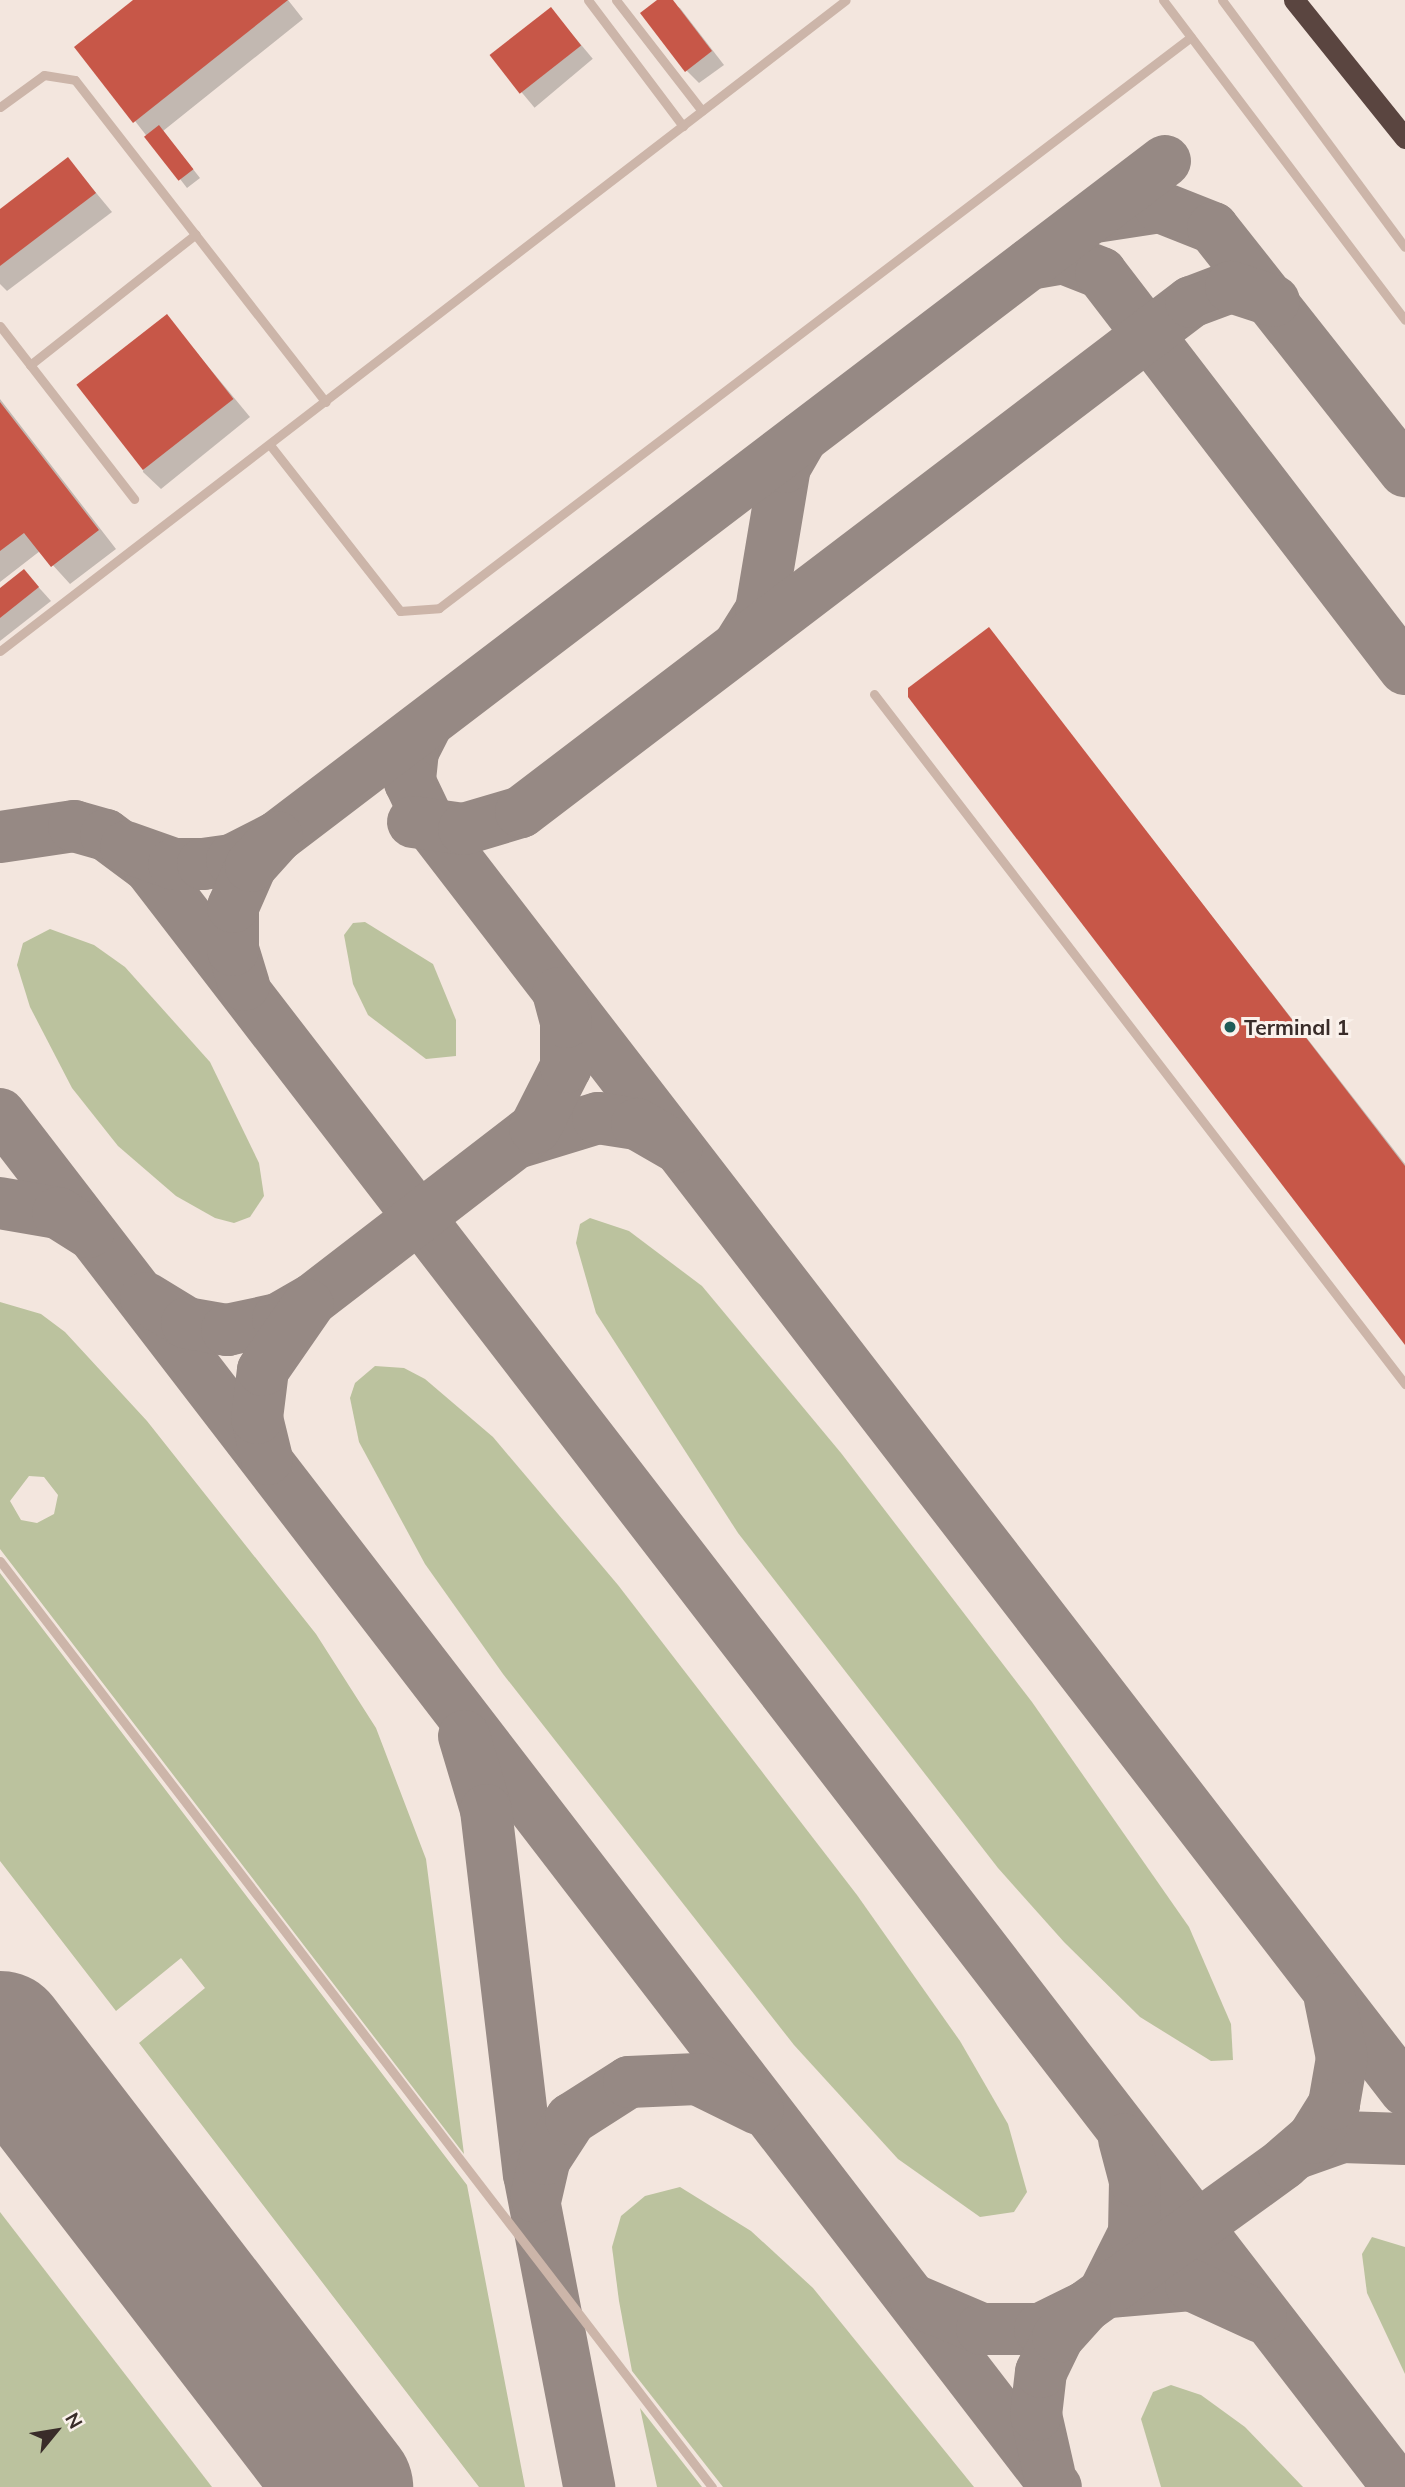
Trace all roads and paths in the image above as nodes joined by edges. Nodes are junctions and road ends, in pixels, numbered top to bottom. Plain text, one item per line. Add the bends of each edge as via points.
1 (588, 0) edge
2 (616, 0) edge
3 (846, 0) edge
4 (1163, 0) edge
5 (1222, 0) edge
6 (1294, 0) edge
7 (1191, 37) junction
8 (0, 107) edge
9 (702, 111) junction
10 (683, 126) junction
11 (1405, 138) edge
12 (196, 234) junction
13 (1405, 247) edge
14 (1405, 320) edge
15 (0, 326) edge
16 (30, 365) junction
17 (326, 402) junction
18 (270, 445) junction
19 (134, 499) dead end
20 (0, 651) edge
21 (874, 694) dead end
22 (1405, 1384) edge
23 (0, 1561) edge
24 (712, 2487) edge

1 - 10 lane
2 - 9 lane
3 - 9 lane
4 - 7 lane
5 - 13 lane
6 - 11 highway
7 - 14 lane
7 - 18 lane via 439,608 400,611
8 - 12 lane via 44,75 75,80
9 - 10 lane
10 - 17 lane
12 - 16 lane
12 - 17 lane
15 - 16 lane
16 - 19 lane
17 - 18 lane
18 - 20 lane
21 - 22 lane
23 - 24 lane

